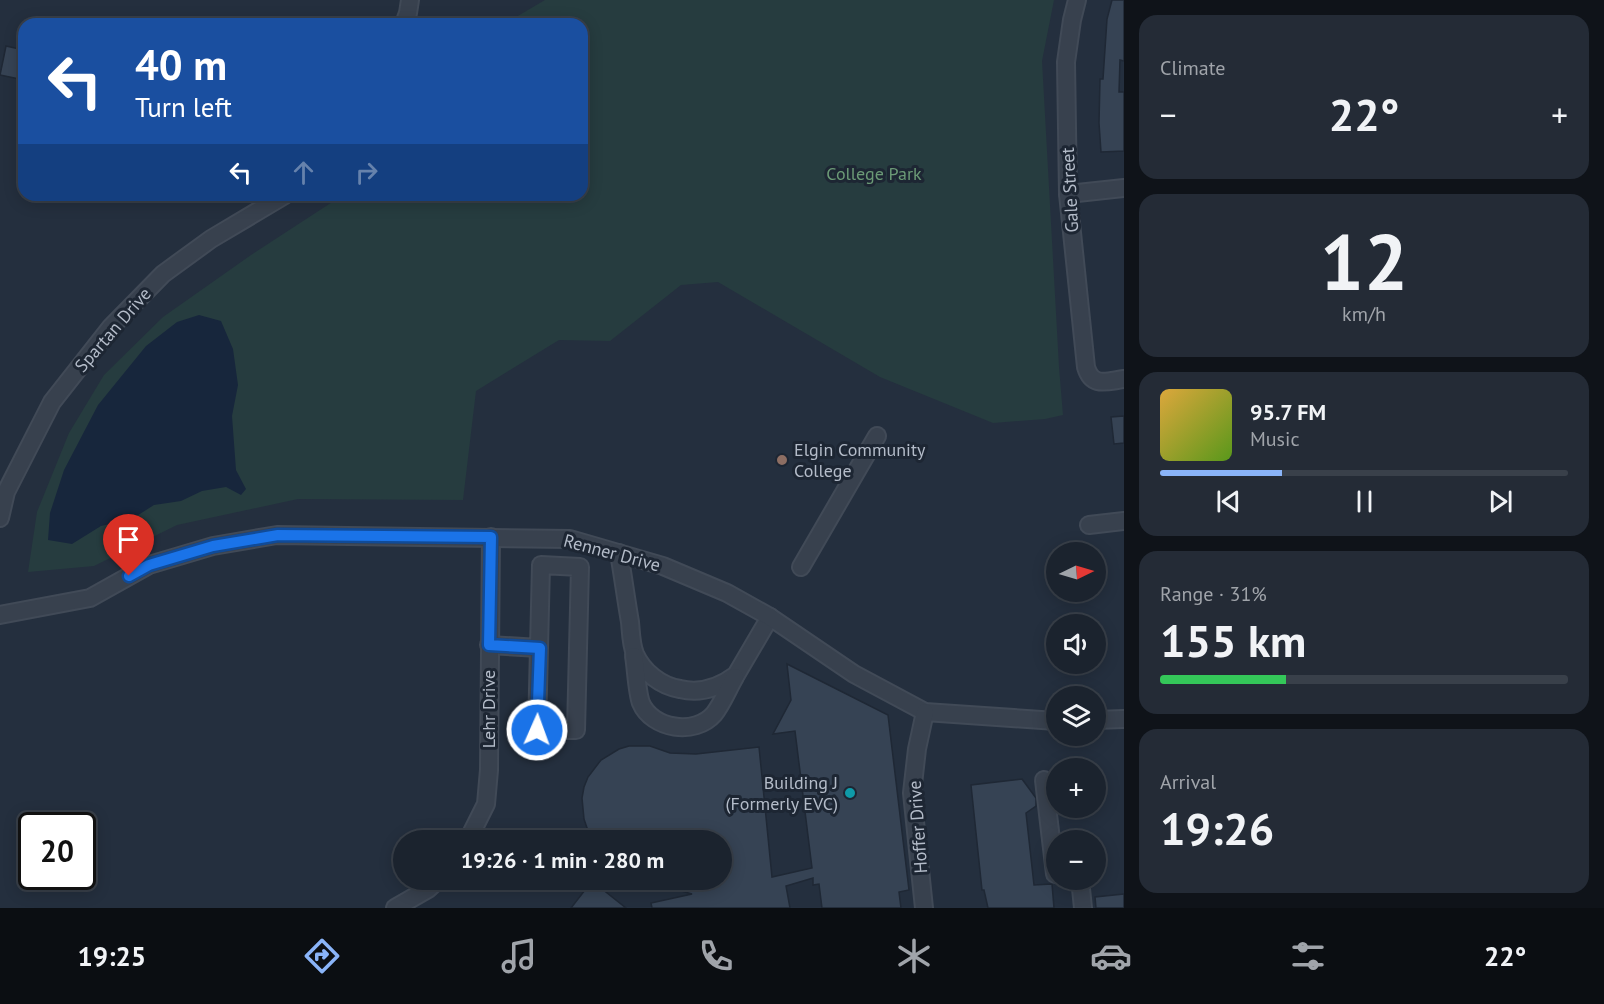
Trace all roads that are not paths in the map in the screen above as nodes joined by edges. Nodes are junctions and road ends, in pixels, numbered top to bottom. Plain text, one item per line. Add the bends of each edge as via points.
1 (411, 0) edge
2 (1077, 0) edge
3 (406, 18) edge
4 (1124, 188) edge
5 (1068, 194) junction
6 (275, 201) edge
7 (1124, 380) edge
8 (877, 436) dead end
9 (0, 518) edge
10 (1124, 521) edge
11 (1089, 525) dead end
12 (491, 537) junction
13 (619, 554) junction
14 (801, 567) dead end
15 (0, 615) edge
16 (770, 616) junction
17 (489, 645) junction
18 (540, 648) junction
19 (634, 652) junction
20 (736, 675) junction
21 (925, 712) junction
22 (1124, 719) edge
23 (1046, 720) edge
24 (1106, 720) edge
25 (1044, 780) dead end
26 (473, 830) edge
27 (1049, 830) edge
28 (426, 890) edge
29 (1081, 890) edge
30 (395, 908) edge
31 (924, 908) edge
32 (1083, 908) edge

1 - 3 street
2 - 5 street, Gale Street via 1066,62
4 - 5 street
5 - 7 street, Gale Street via 1088,374 1098,382
6 - 9 street, Spartan Drive via 210,239 163,274 111,327 52,402 6,492
8 - 14 street
10 - 11 street
12 - 13 street, Renner Drive via 570,539
12 - 15 street, Renner Drive via 278,535 213,546 149,565 90,598
12 - 17 street, Lehr Drive
13 - 16 street, Renner Drive via 663,566
13 - 19 street
16 - 20 street
16 - 21 street, Renner Drive via 854,674
17 - 18 street
17 - 26 street, Lehr Drive via 489,770 486,804
18 - 18 street via 537,730 576,730 580,567 541,565
19 - 20 street via 646,671 675,688 707,690
19 - 20 street via 641,702 658,721 674,727 699,724 713,715
21 - 23 street, Renner Drive
21 - 31 street, Hoffer Drive via 912,793
22 - 24 street
25 - 27 street
28 - 30 street
29 - 32 street

